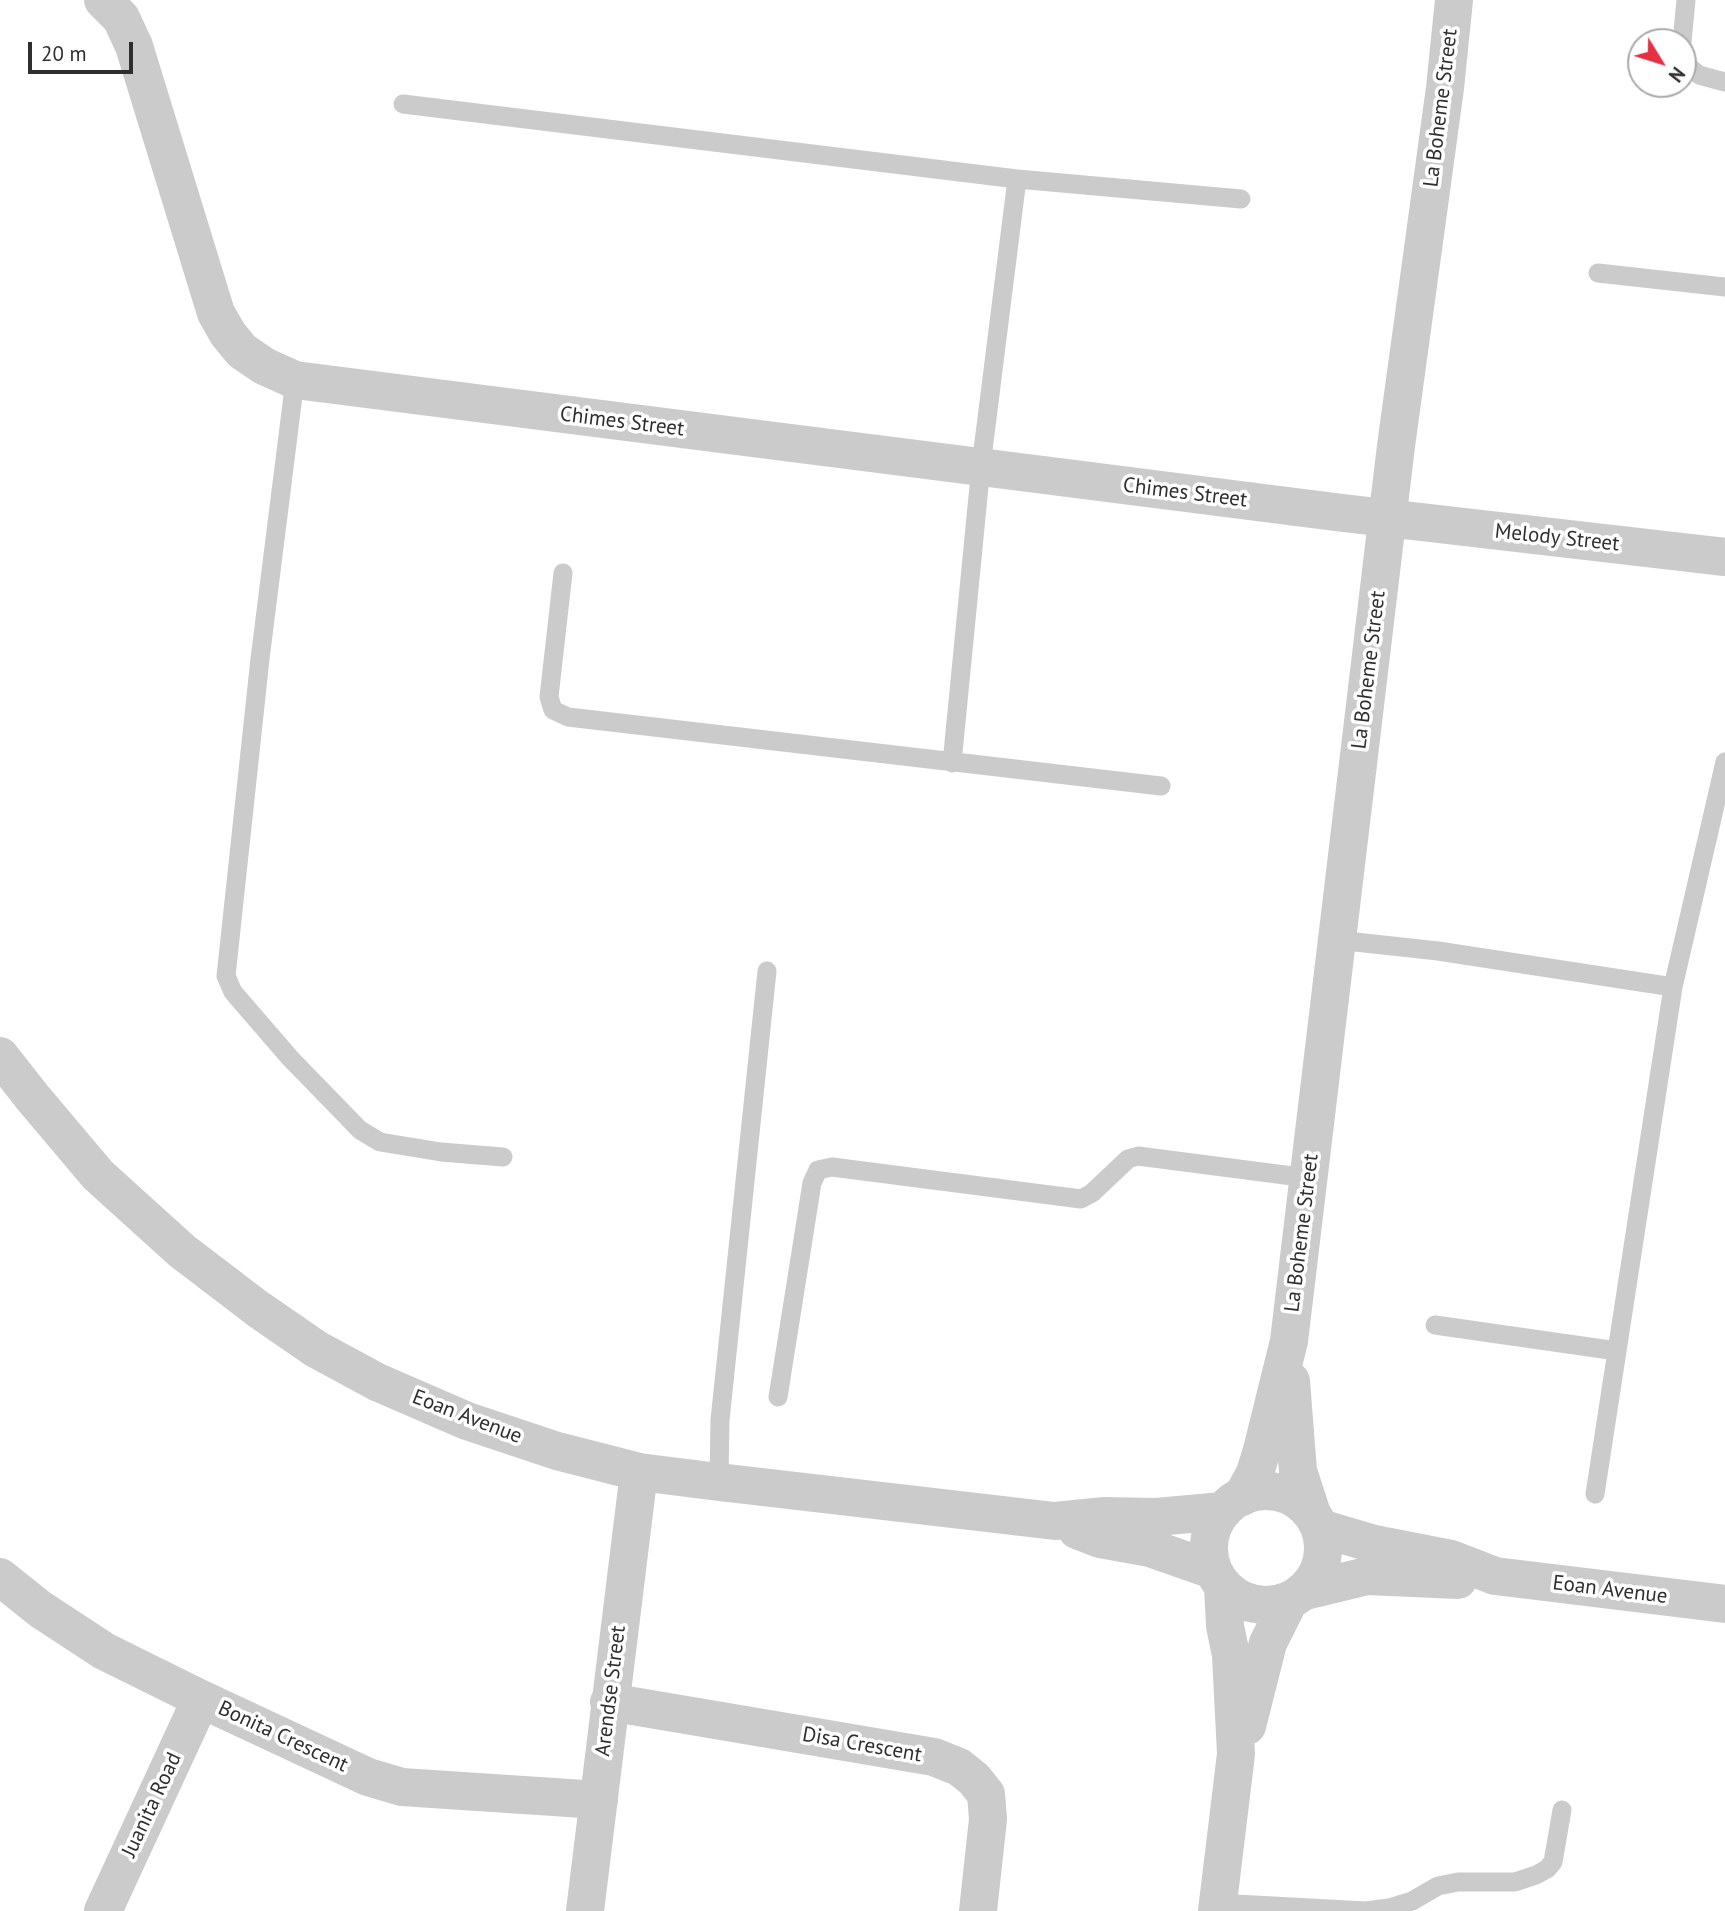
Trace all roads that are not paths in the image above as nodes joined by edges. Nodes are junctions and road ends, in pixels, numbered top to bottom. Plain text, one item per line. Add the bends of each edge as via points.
1 (103, 0) edge
2 (1454, 0) edge
3 (1686, 0) edge
4 (1683, 28) edge
5 (1697, 73) edge
6 (1725, 82) edge
7 (403, 104) dead end
8 (1017, 179) junction
9 (1241, 199) dead end
10 (1598, 273) dead end
11 (1725, 287) edge
12 (295, 380) junction
13 (981, 466) junction
14 (1389, 517) junction
15 (1725, 557) edge
16 (563, 573) dead end
17 (1725, 762) edge
18 (951, 763) junction
19 (1161, 786) dead end
20 (1337, 940) junction
21 (766, 971) dead end
22 (1672, 986) junction
23 (0, 1056) edge
24 (503, 1157) dead end
25 (1308, 1178) junction
26 (1435, 1325) dead end
27 (1289, 1340) junction
28 (1617, 1351) junction
29 (778, 1397) dead end
30 (639, 1472) junction
31 (719, 1482) junction
32 (1595, 1494) dead end
33 (1232, 1504) junction
34 (1055, 1521) junction
35 (1316, 1521) junction
36 (1495, 1576) junction
37 (0, 1577) edge
38 (1218, 1578) junction
39 (1297, 1596) junction
40 (1725, 1604) edge
41 (201, 1699) junction
42 (609, 1702) junction
43 (1236, 1754) junction
44 (599, 1800) junction
45 (1562, 1810) dead end
46 (1217, 1907) edge
47 (103, 1911) edge
48 (585, 1911) edge
49 (978, 1911) edge

1 - 12 street, Chimes Street via 121,18 134,46 216,313 242,351
2 - 14 street, La Boheme Street
3 - 4 lane
5 - 6 lane
7 - 8 lane
8 - 9 lane
8 - 13 lane
10 - 11 lane
12 - 13 street, Chimes Street
12 - 24 lane via 226,976 233,992 290,1058 360,1130 380,1142
13 - 14 street, Chimes Street
13 - 18 lane
14 - 15 street, Melody Street
14 - 20 street, La Boheme Street
16 - 18 lane via 549,697 553,710 568,718
17 - 22 lane
18 - 19 lane
20 - 22 lane
20 - 25 street, La Boheme Street
21 - 31 lane via 720,1420
22 - 28 lane
23 - 30 street, Eoan Avenue via 98,1175 182,1251 316,1349 377,1382 467,1421
25 - 27 street, La Boheme Street
25 - 29 lane via 1138,1156 1128,1159 1081,1199 831,1167 818,1170 812,1183
26 - 28 lane
27 - 33 street, La Boheme Street via 1258,1461
27 - 35 street, La Boheme Street via 1298,1471
28 - 32 lane
30 - 31 street, Eoan Avenue
30 - 42 street, Arendse Street
31 - 34 street, Eoan Avenue
33 - 34 street, Eoan Avenue via 1156,1517
33 - 35 street via 1257,1492 1272,1491 1301,1503
33 - 38 street via 1214,1524 1210,1539
34 - 38 street, Eoan Avenue via 1100,1539 1150,1548
35 - 36 street, Eoan Avenue via 1374,1544 1451,1559
35 - 39 street via 1324,1545 1322,1562 1316,1578
36 - 39 street, Eoan Avenue via 1455,1580 1367,1576
36 - 40 street, Eoan Avenue
37 - 41 street, Bonita Crescent via 104,1651
38 - 39 street via 1236,1598 1254,1604 1272,1605
38 - 43 street via 1231,1655
39 - 43 street via 1268,1643
41 - 44 street, Bonita Crescent via 368,1777 402,1787
41 - 47 street, Juanita Road
42 - 44 street, Arendse Street
42 - 49 street, Disa Crescent via 934,1757 959,1767 986,1794 988,1818
43 - 46 street
44 - 48 street, Arendse Street
45 - 46 lane via 1553,1862 1536,1875 1515,1882 1458,1882 1389,1908 1366,1911

